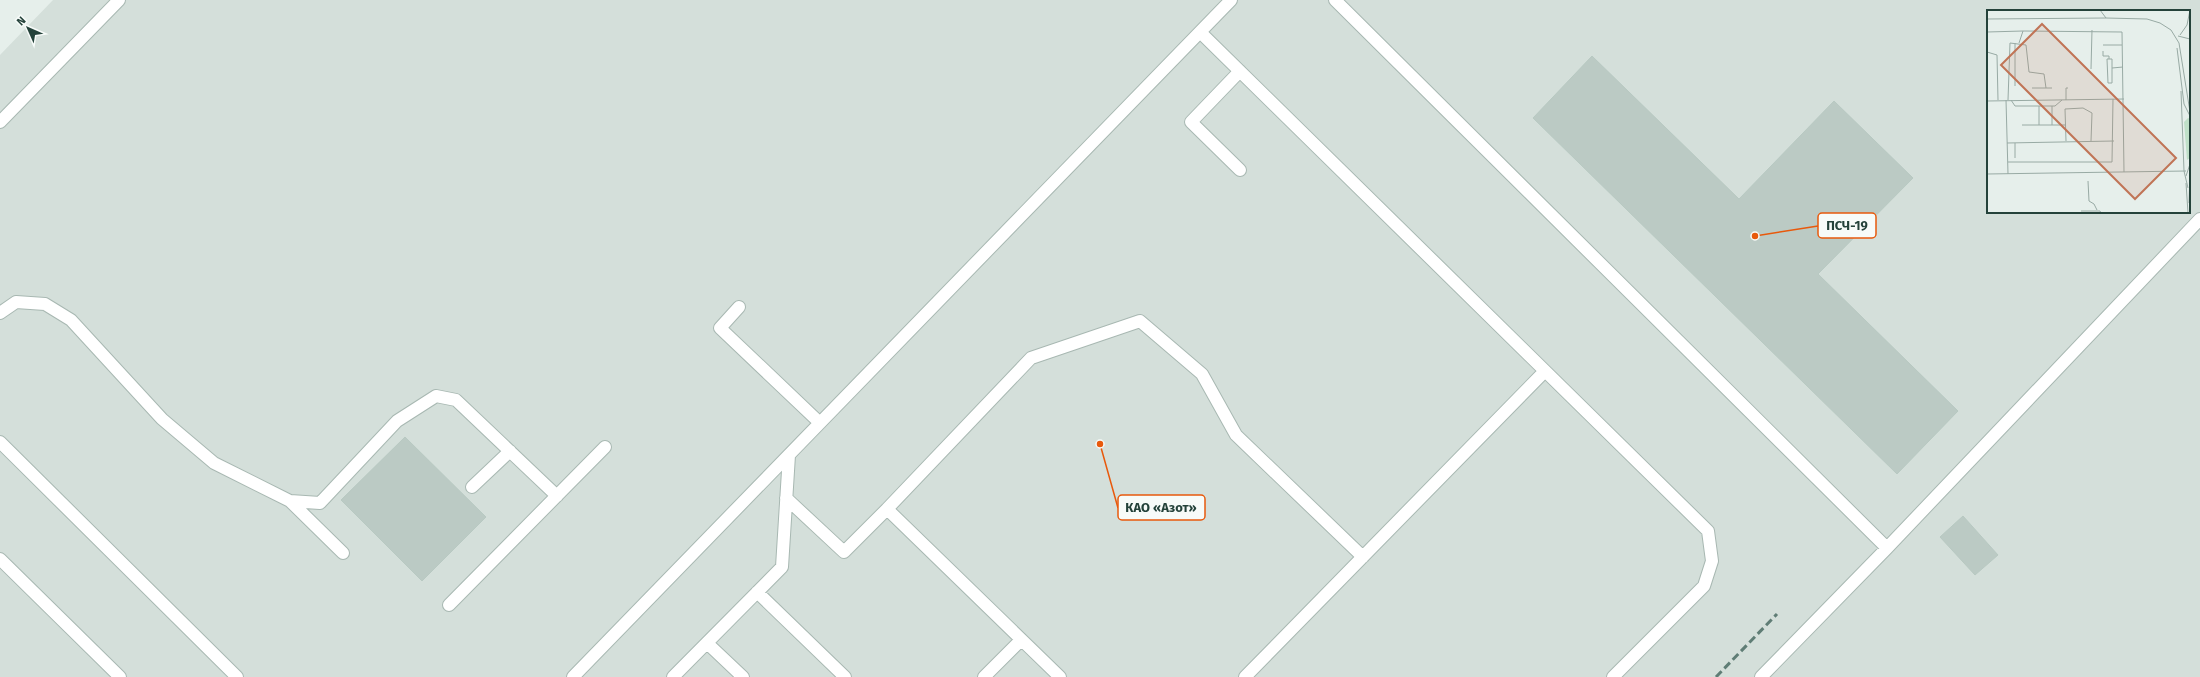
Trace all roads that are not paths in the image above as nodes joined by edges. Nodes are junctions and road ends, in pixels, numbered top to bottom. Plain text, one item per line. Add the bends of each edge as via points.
1 (119, 0) edge
2 (1231, 0) edge
3 (1335, 0) edge
4 (1200, 32) junction
5 (1240, 71) junction
6 (0, 122) edge
7 (1240, 170) dead end
8 (2200, 219) edge
9 (739, 307) dead end
10 (0, 313) edge
11 (1545, 371) junction
12 (820, 423) junction
13 (0, 442) edge
14 (605, 447) dead end
15 (510, 451) junction
16 (789, 455) junction
17 (472, 487) dead end
18 (557, 496) junction
19 (786, 498) junction
20 (290, 501) junction
21 (887, 509) junction
22 (1887, 548) junction
23 (343, 553) dead end
24 (1363, 557) junction
25 (0, 559) edge
26 (757, 592) junction
27 (449, 605) dead end
28 (1021, 640) junction
29 (707, 642) junction
30 (120, 677) edge
31 (237, 677) edge
32 (573, 677) edge
33 (673, 677) edge
34 (743, 677) edge
35 (845, 677) edge
36 (984, 677) edge
37 (1060, 677) edge
38 (1245, 677) edge
39 (1613, 677) edge
40 (1761, 677) edge

1 - 6 lane
2 - 4 lane
3 - 22 lane
4 - 5 lane
4 - 12 lane
5 - 7 lane via 1191,122
5 - 11 lane
8 - 22 lane
9 - 12 lane via 720,328
10 - 20 lane via 16,302 45,304 71,320 162,419 214,462
11 - 24 lane
11 - 39 lane via 1708,531 1712,561 1704,586
12 - 16 lane
13 - 31 lane
14 - 18 lane
15 - 17 lane
15 - 18 lane
15 - 20 lane via 456,400 436,396 397,422 320,503
16 - 19 lane
16 - 32 lane
18 - 27 lane
19 - 21 lane via 844,552
19 - 26 lane via 782,567
20 - 23 lane
21 - 24 lane via 1031,358 1140,321 1202,374 1236,435
21 - 28 lane
22 - 40 lane
24 - 38 lane
25 - 30 lane
26 - 29 lane
26 - 35 lane
28 - 36 lane
28 - 37 lane
29 - 33 lane
29 - 34 lane

